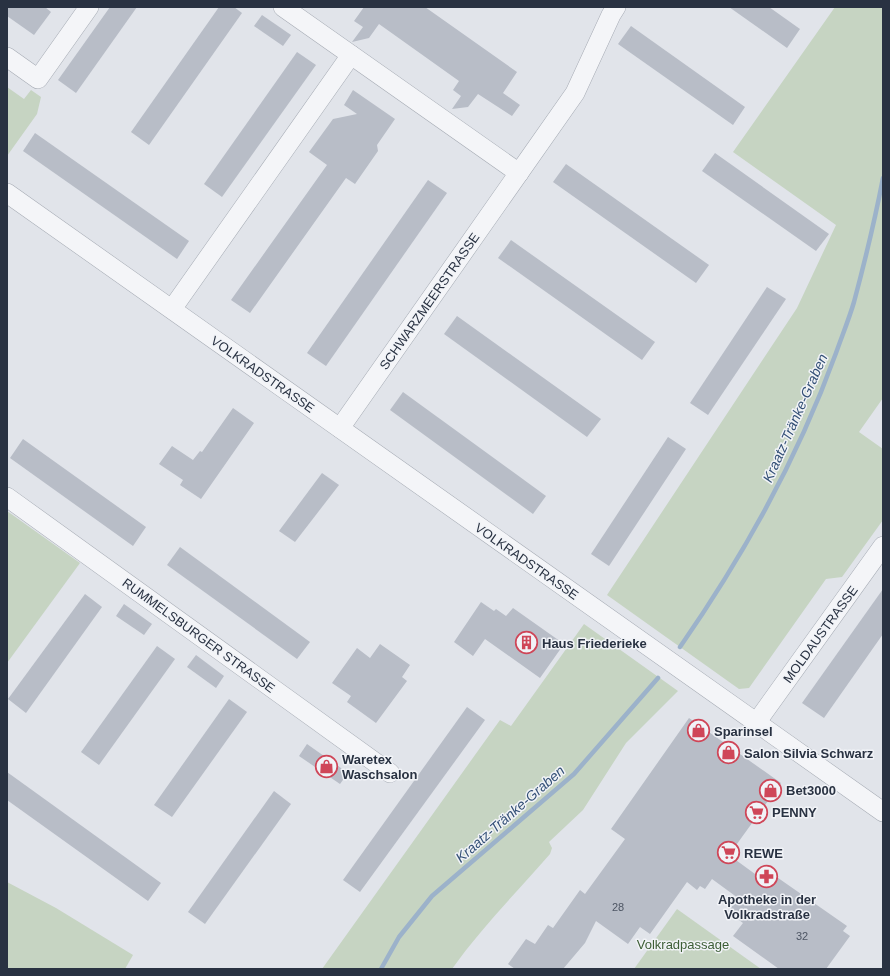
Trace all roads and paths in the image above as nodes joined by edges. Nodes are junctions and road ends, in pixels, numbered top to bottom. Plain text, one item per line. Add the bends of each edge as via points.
1 (89, 7) edge
2 (283, 7) edge
3 (616, 7) edge
4 (351, 55) junction
5 (7, 57) edge
6 (519, 173) junction
7 (7, 193) edge
8 (172, 309) junction
9 (340, 428) junction
10 (7, 497) edge
11 (883, 546) edge
12 (756, 723) junction
13 (390, 774) dead end
14 (883, 812) edge

1 - 5 street via 38,79
2 - 4 street
3 - 6 street, SCHWARZMEERSTRASSE via 575,93
4 - 6 street
4 - 8 street
6 - 9 street, SCHWARZMEERSTRASSE
7 - 8 street, VOLKRADSTRASSE
8 - 9 street, VOLKRADSTRASSE
9 - 12 street, VOLKRADSTRASSE
10 - 13 street, RUMMELSBURGER STRASSE
11 - 12 street, MOLDAUSTRASSE
12 - 14 street, VOLKRADSTRASSE

